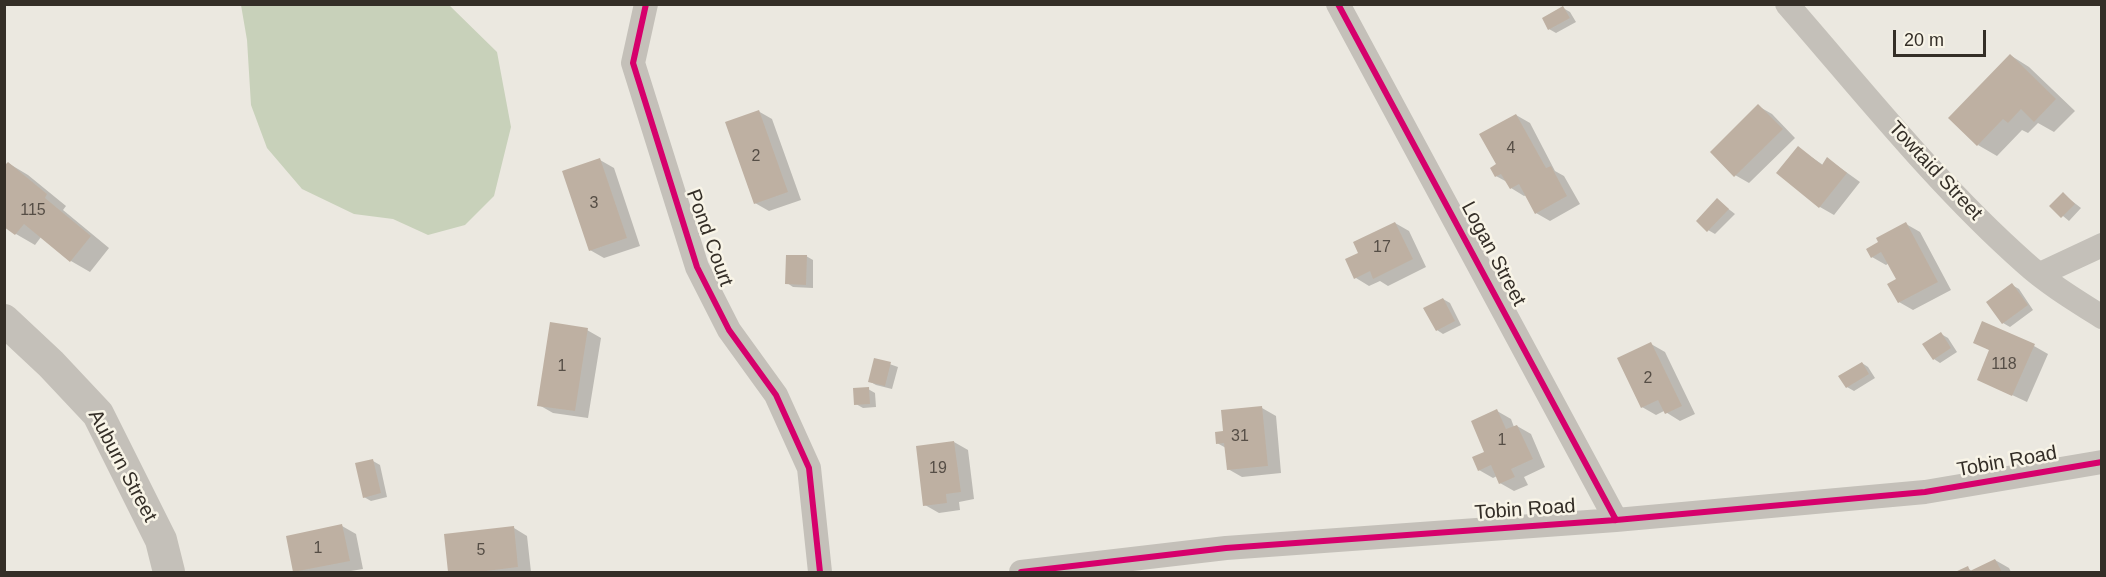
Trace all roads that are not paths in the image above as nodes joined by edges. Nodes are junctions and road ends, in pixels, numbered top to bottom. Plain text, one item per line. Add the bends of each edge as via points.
1 (646, 4) edge
2 (1338, 4) edge
3 (1786, 4) edge
4 (2102, 245) edge
5 (2040, 274) junction
6 (2102, 317) edge
7 (4, 320) edge
8 (2102, 462) edge
9 (1616, 520) junction
10 (169, 573) edge
11 (820, 573) edge
12 (1021, 573) edge

1 - 11 street, Pond Court via 633,63 697,267 729,330 776,395 809,468
2 - 9 street, Logan Street
3 - 5 street, Towtaid Street via 1934,172 1994,234
4 - 5 street
5 - 6 street, Towtaid Street
7 - 10 street, Auburn Street via 98,414 161,540
8 - 9 street, Tobin Road via 1925,492
9 - 12 street, Tobin Road via 1226,548

